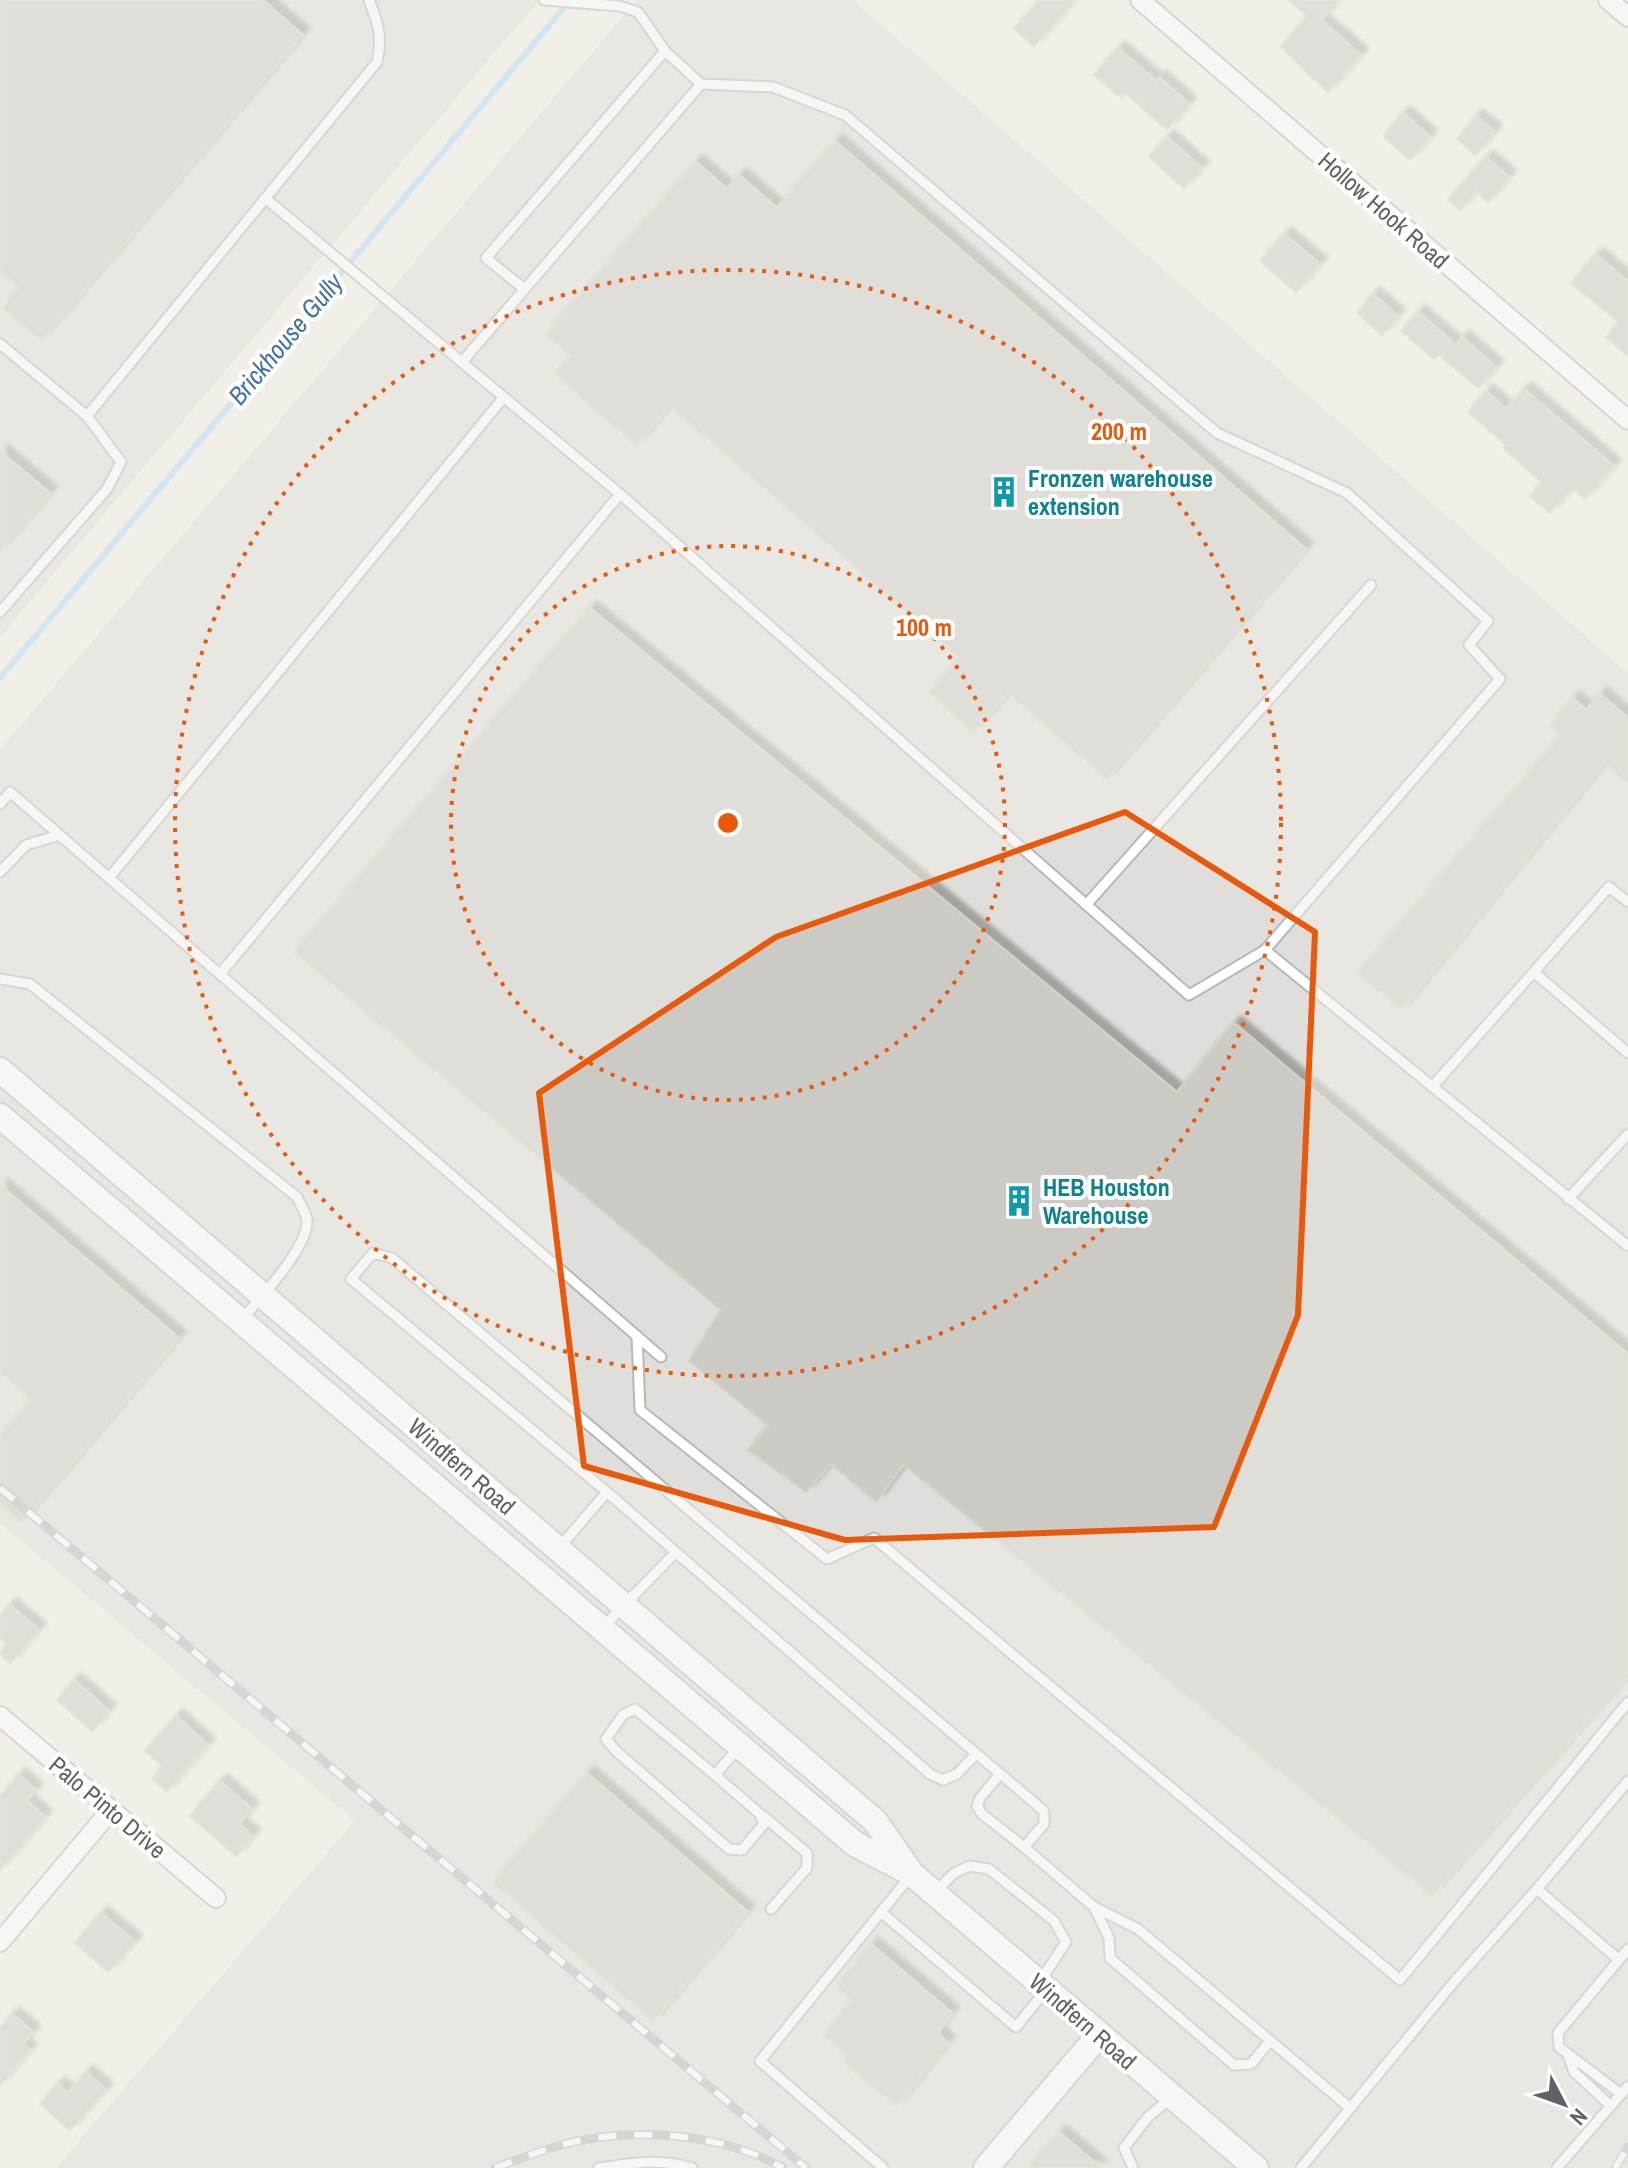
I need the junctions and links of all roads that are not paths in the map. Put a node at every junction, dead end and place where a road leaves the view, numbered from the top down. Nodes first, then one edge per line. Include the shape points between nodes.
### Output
1 (369, 0) edge
2 (1140, 0) edge
3 (1608, 0) edge
4 (546, 1) edge
5 (1628, 17) edge
6 (665, 51) junction
7 (701, 84) junction
8 (265, 198) junction
9 (523, 288) junction
10 (0, 344) edge
11 (462, 362) junction
12 (504, 397) junction
13 (87, 416) junction
14 (1628, 420) edge
15 (620, 494) junction
16 (1371, 585) dead end
17 (0, 612) edge
18 (0, 804) edge
19 (60, 835) junction
20 (0, 872) edge
21 (109, 878) junction
22 (1628, 902) edge
23 (1086, 905) junction
24 (1265, 950) junction
25 (1535, 973) junction
26 (220, 974) junction
27 (0, 979) edge
28 (1628, 1053) edge
29 (0, 1070) edge
30 (1432, 1087) junction
31 (0, 1116) edge
32 (1628, 1134) edge
33 (1568, 1199) junction
34 (1628, 1246) edge
35 (264, 1296) junction
36 (240, 1321) junction
37 (637, 1336) junction
38 (661, 1357) dead end
39 (607, 1492) junction
40 (558, 1549) junction
41 (675, 1553) junction
42 (624, 1605) junction
43 (602, 1629) junction
44 (1628, 1702) edge
45 (0, 1716) edge
46 (740, 1746) junction
47 (975, 1755) junction
48 (715, 1775) junction
49 (999, 1775) junction
50 (1628, 1781) edge
51 (111, 1810) junction
52 (760, 1814) junction
53 (1024, 1847) junction
54 (912, 1874) junction
55 (1537, 1889) junction
56 (935, 1893) junction
57 (216, 1898) dead end
58 (1094, 1907) junction
59 (771, 1909) dead end
60 (881, 1912) junction
61 (0, 1942) edge
62 (1628, 1949) edge
63 (1619, 1960) junction
64 (1043, 1986) junction
65 (1099, 2035) junction
66 (1270, 2041) junction
67 (1568, 2055) junction
68 (1625, 2090) edge
69 (1172, 2097) junction
70 (1611, 2106) junction
71 (1350, 2108) junction
72 (1253, 2167) edge
73 (599, 2168) edge
74 (692, 2168) edge
75 (883, 2168) edge
76 (986, 2168) edge
77 (1133, 2168) edge
78 (1301, 2168) edge
79 (1557, 2168) edge

1 - 8 lane via 380,27 377,62
2 - 14 street, Hollow Hook Road
3 - 5 street
4 - 6 lane via 638,12
6 - 7 lane
6 - 9 lane via 486,258
7 - 9 lane
7 - 24 lane via 773,87 845,115 1217,433 1347,493 1488,621 1469,645 1500,679
8 - 11 lane
8 - 13 lane
9 - 11 lane
10 - 13 lane
11 - 12 lane
12 - 15 lane
12 - 21 lane
13 - 17 lane via 121,462 107,489
15 - 23 lane
15 - 26 lane
16 - 23 lane
18 - 19 lane via 10,792
19 - 20 lane via 26,845
19 - 21 lane
21 - 26 lane
22 - 25 lane via 1609,887
23 - 24 lane via 1189,995
24 - 30 lane
25 - 28 lane
25 - 30 lane
26 - 37 lane
27 - 35 lane via 30,984 297,1197 307,1221 298,1249
29 - 35 street, Windfern Road
30 - 33 lane
31 - 36 street, Windfern Road
32 - 33 lane
33 - 34 lane
35 - 36 lane
35 - 40 street, Windfern Road
36 - 43 street, Windfern Road
37 - 38 lane
37 - 44 lane via 640,1410 827,1559 874,1538 1400,1980
39 - 40 lane
39 - 41 lane
39 - 47 lane via 351,1279 373,1253 392,1258
40 - 42 street, Windfern Road
41 - 42 lane
41 - 47 lane via 930,1774 943,1780
42 - 43 lane
42 - 54 street, Windfern Road via 875,1821
43 - 46 street, Windfern Road
45 - 51 street, Palo Pinto Drive
46 - 48 lane
46 - 54 street, Windfern Road via 855,1844
47 - 49 lane
48 - 52 lane
48 - 52 lane via 635,1709 623,1715 606,1739 729,1849 742,1850 764,1824
49 - 53 lane via 1044,1811 1044,1824
49 - 53 lane via 977,1806
50 - 55 lane
51 - 57 street, Palo Pinto Drive
51 - 61 street
52 - 59 lane via 807,1853 807,1868
53 - 58 lane
54 - 56 street, Windfern Road
54 - 60 lane
55 - 63 lane
55 - 71 lane
56 - 64 street, Windfern Road
56 - 64 lane via 969,1866 989,1869 1054,1921 1066,1942
58 - 66 lane via 1138,1929
58 - 66 lane via 1109,1938 1110,1958 1234,2065 1251,2064
60 - 64 lane via 1016,2027
60 - 75 lane via 760,2061
62 - 63 lane
63 - 67 lane via 1558,2033 1559,2047
64 - 65 street, Windfern Road
65 - 69 street, Windfern Road
65 - 76 street
66 - 71 lane
67 - 68 lane
67 - 70 lane via 1574,2072
68 - 70 lane
69 - 72 street, Windfern Road
69 - 77 lane via 1124,2148
70 - 79 lane
71 - 78 lane
73 - 74 lane via 641,2161

